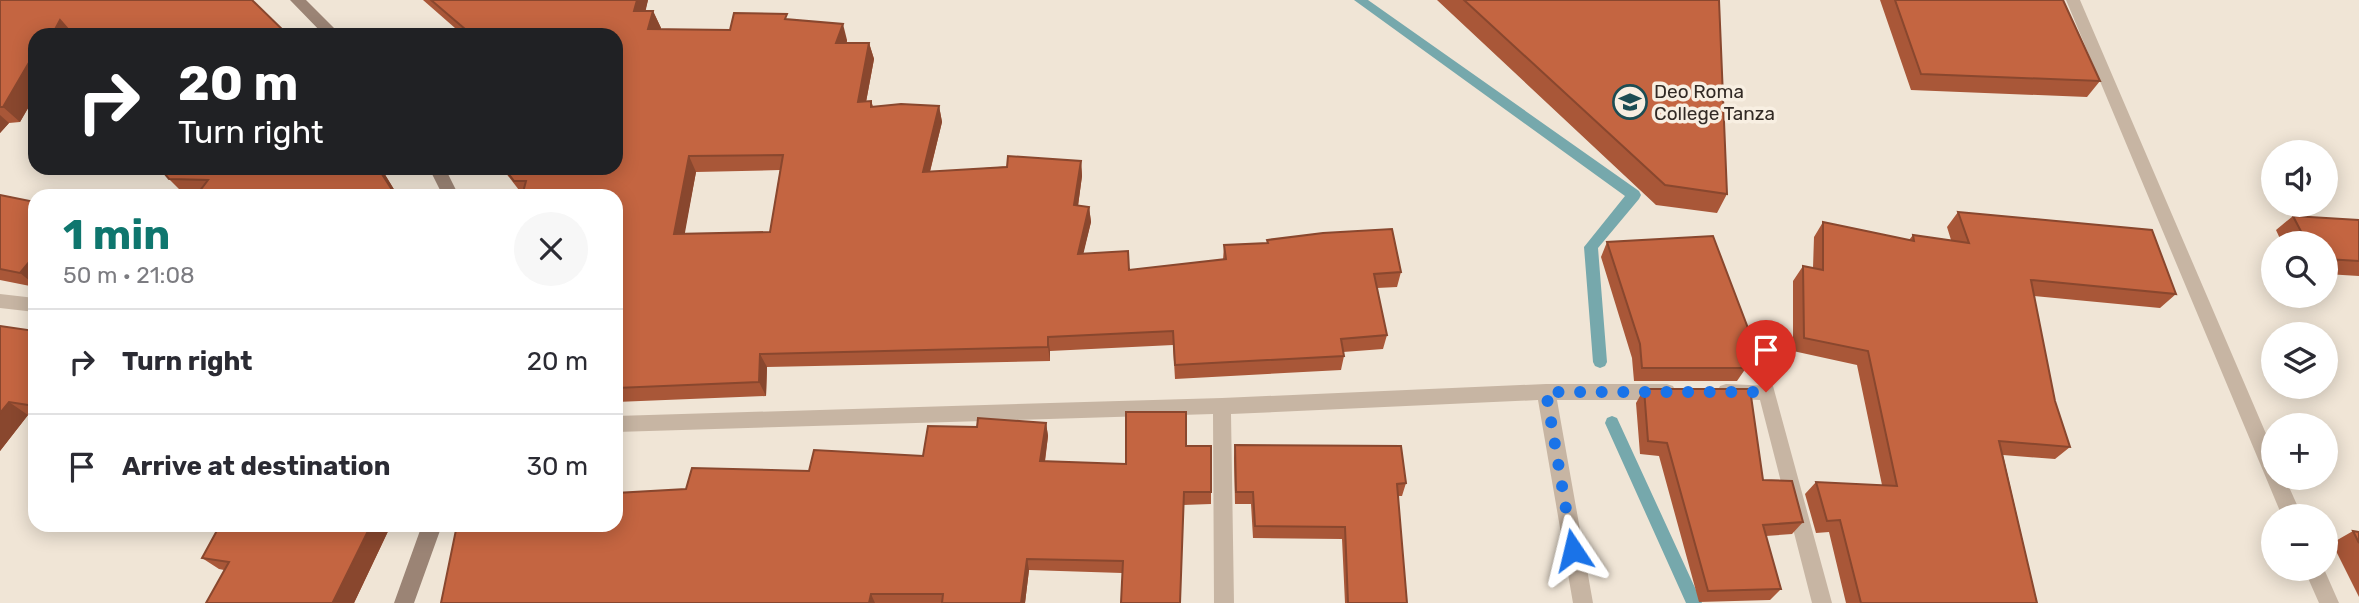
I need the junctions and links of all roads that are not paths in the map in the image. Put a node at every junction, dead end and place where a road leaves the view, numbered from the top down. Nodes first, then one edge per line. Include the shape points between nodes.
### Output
1 (297, 0) edge
2 (2073, 0) edge
3 (326, 28) edge
4 (0, 301) edge
5 (28, 304) edge
6 (1546, 392) junction
7 (1684, 392) edge
8 (1711, 392) edge
9 (1222, 406) junction
10 (623, 424) edge
11 (2261, 444) edge
12 (429, 532) edge
13 (2319, 581) edge
14 (404, 603) edge
15 (1224, 603) edge
16 (1583, 603) edge
17 (1822, 603) edge
18 (2329, 603) edge

1 - 3 street
2 - 11 street
4 - 5 street
6 - 7 street
6 - 9 street
6 - 16 street
8 - 17 street via 1766,392
9 - 10 street
9 - 15 street
12 - 14 street
13 - 18 street

